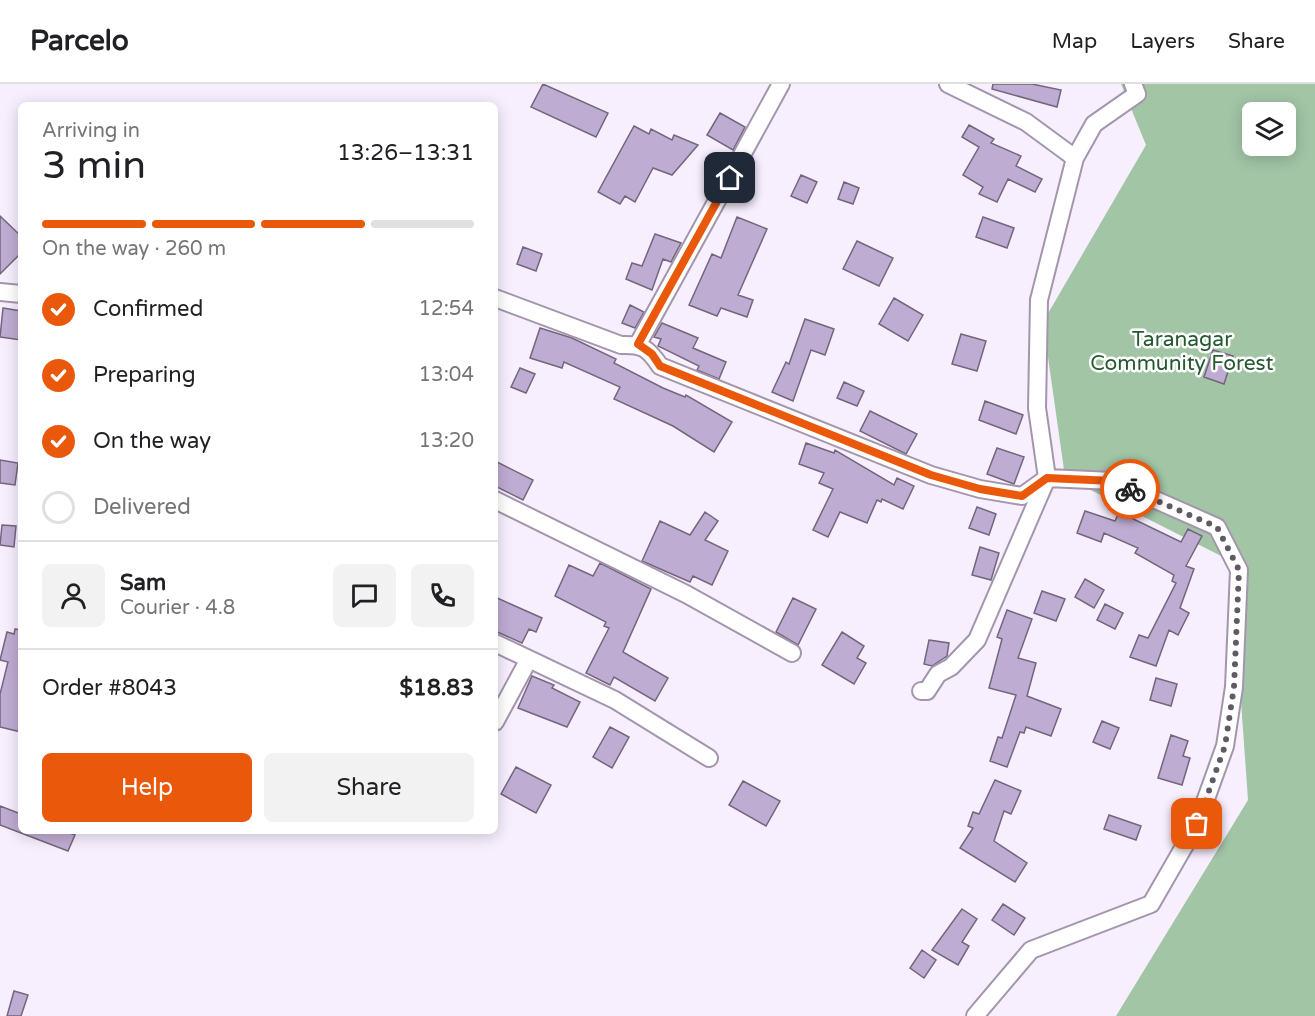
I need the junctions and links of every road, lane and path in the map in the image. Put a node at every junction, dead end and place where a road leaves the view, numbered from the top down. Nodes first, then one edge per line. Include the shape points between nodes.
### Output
1 (781, 84) edge
2 (948, 84) edge
3 (1133, 84) edge
4 (1075, 158) junction
5 (0, 292) edge
6 (18, 294) edge
7 (498, 299) edge
8 (638, 344) junction
9 (1047, 478) junction
10 (498, 501) edge
11 (498, 644) edge
12 (792, 653) dead end
13 (529, 659) junction
14 (921, 692) dead end
15 (498, 716) edge
16 (709, 758) dead end
17 (975, 1016) edge

1 - 8 street
2 - 4 street via 1026,122
3 - 4 street via 1137,94 1094,124
4 - 9 street via 1039,300 1037,408
5 - 6 street
7 - 8 street via 621,345
8 - 9 street via 660,366 931,475 1022,496
9 - 14 street via 977,640 951,667 938,674 927,691
9 - 17 street via 1113,481 1217,527 1239,570 1234,687 1225,746 1197,824 1151,904 1031,950
10 - 12 street via 686,594
11 - 13 street
13 - 15 street
13 - 16 street via 615,700

